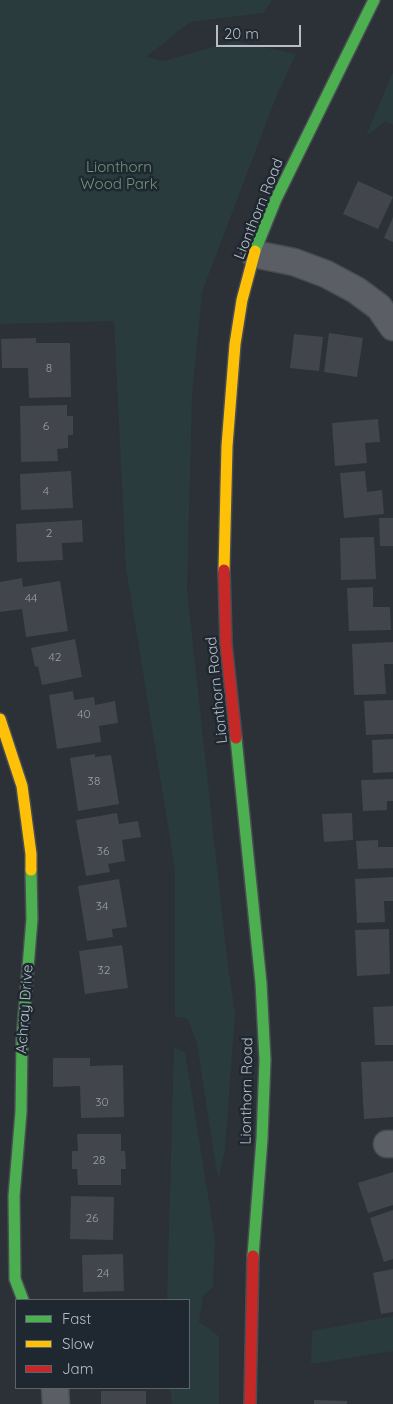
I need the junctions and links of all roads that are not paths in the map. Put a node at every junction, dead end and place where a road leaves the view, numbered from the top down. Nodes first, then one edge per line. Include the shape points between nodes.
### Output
1 (374, 0) edge
2 (254, 254) junction
3 (393, 327) edge
4 (0, 719) edge
5 (23, 1299) edge
6 (56, 1389) edge
7 (56, 1404) edge
8 (250, 1404) edge

1 - 2 street, Lionthorn Road via 276,199
2 - 3 street via 294,262 334,278 379,307
2 - 8 street, Lionthorn Road via 234,344 224,561 226,644 261,983 265,1060 253,1257
4 - 5 street, Achray Drive via 22,786 31,854 32,919 14,1196 15,1279
6 - 7 street

